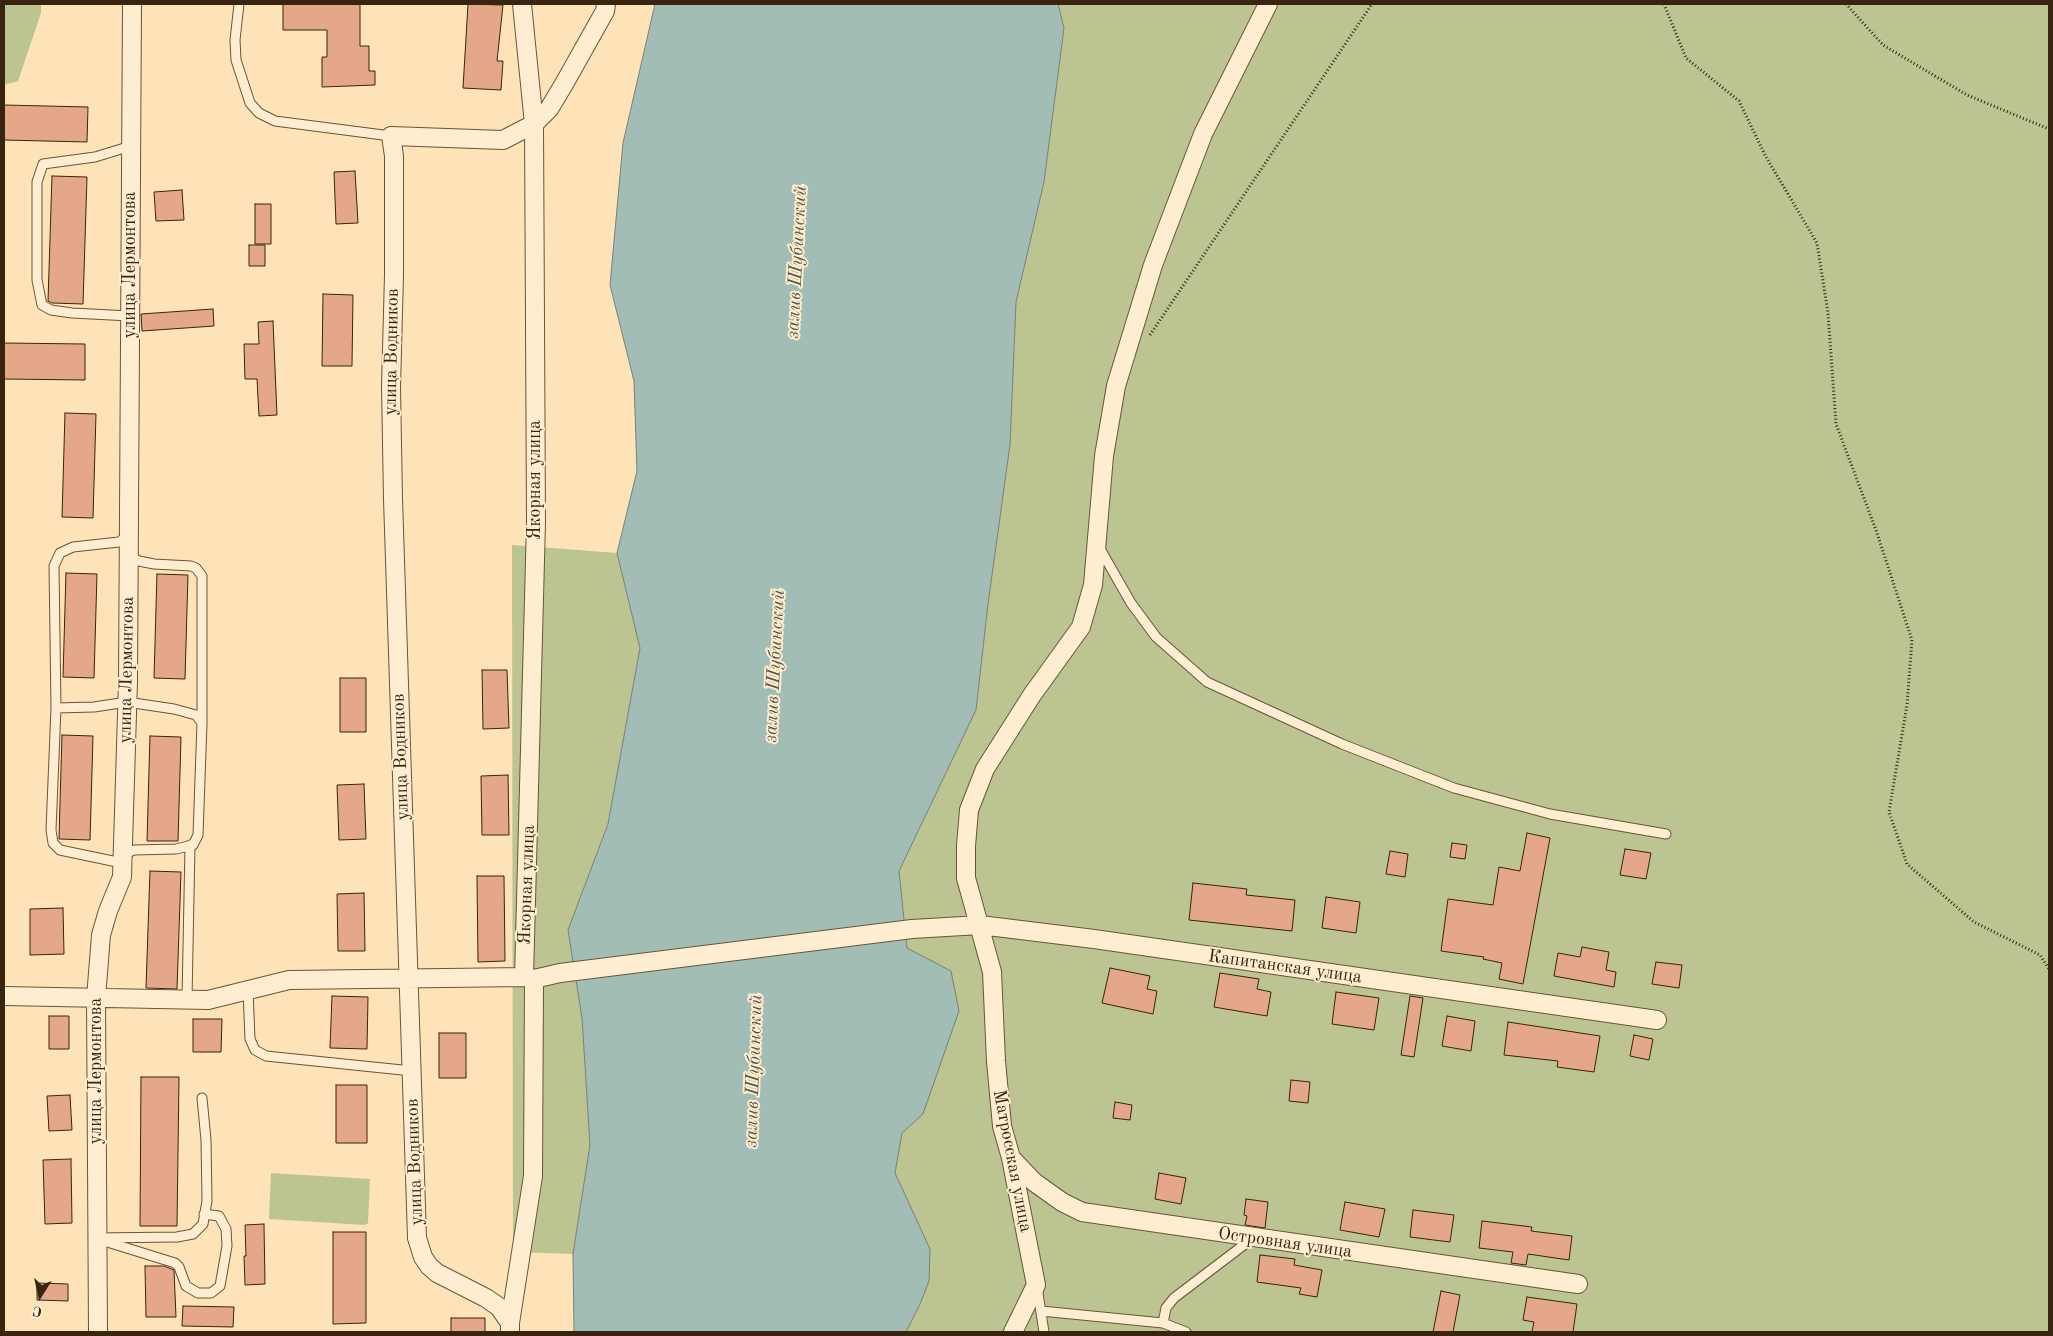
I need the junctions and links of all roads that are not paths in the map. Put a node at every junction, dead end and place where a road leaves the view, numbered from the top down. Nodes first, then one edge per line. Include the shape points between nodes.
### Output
1 (132, 4) edge
2 (239, 4) edge
3 (522, 4) edge
4 (606, 4) edge
5 (1268, 4) edge
6 (534, 124) junction
7 (391, 136) junction
8 (131, 146) junction
9 (130, 316) junction
10 (129, 535) junction
11 (1097, 544) junction
12 (129, 556) junction
13 (127, 702) junction
14 (56, 708) junction
15 (202, 723) junction
16 (1666, 834) dead end
17 (190, 845) junction
18 (122, 859) junction
19 (980, 925) junction
20 (529, 978) junction
21 (408, 980) junction
22 (248, 990) junction
23 (4, 996) edge
24 (96, 998) junction
25 (187, 1000) junction
26 (1657, 1020) dead end
27 (412, 1071) junction
28 (202, 1098) dead end
29 (1011, 1158) junction
30 (204, 1214) junction
31 (96, 1238) junction
32 (1253, 1238) junction
33 (1578, 1284) dead end
34 (1036, 1285) junction
35 (1041, 1311) junction
36 (1163, 1323) junction
37 (510, 1327) edge
38 (98, 1332) edge
39 (1012, 1332) edge
40 (1044, 1332) edge
41 (1186, 1332) edge

1 - 8 street, улица Лермонтова
2 - 7 lane via 236,60 250,103 259,112 276,121
3 - 6 street, Якорная улица
4 - 6 street via 549,109
5 - 11 street, Матросская улица via 1203,134 1153,265 1116,386 1104,456
6 - 7 street via 503,140
6 - 20 street, Якорная улица via 536,522
7 - 21 street, улица Водников via 394,156 394,275 390,387
8 - 9 street, улица Лермонтова
8 - 9 lane via 94,157 43,164 37,182 37,280 42,305 72,314
9 - 10 street, улица Лермонтова
10 - 12 street, улица Лермонтова
10 - 14 lane via 119,542 67,550 60,553 54,566
11 - 16 lane via 1131,603 1156,637 1207,682 1342,744 1454,788 1550,814
11 - 19 street, Матросская улица via 1093,585 1081,627 1032,695 985,769 969,810 966,878
12 - 13 street, улица Лермонтова
12 - 15 lane via 154,564 191,566 202,576
13 - 14 lane
13 - 15 lane via 196,715
13 - 18 street, улица Лермонтова
14 - 18 lane via 53,843 60,850
15 - 17 lane via 198,835
17 - 18 lane via 176,849 134,850
17 - 25 lane
18 - 24 street, улица Лермонтова via 122,877 101,935
19 - 20 street, Капитанская улица via 912,929
19 - 26 street, Капитанская улица
19 - 29 street, Матросская улица via 992,972 1002,1126
20 - 21 street, Капитанская улица
20 - 37 street, Якорная улица via 533,1176
21 - 22 street, Капитанская улица via 289,980
21 - 27 street, улица Водников
22 - 25 street, Капитанская улица via 208,1000
22 - 27 lane via 250,1039 255,1050 266,1056
23 - 24 street, Капитанская улица
24 - 25 street, Капитанская улица
24 - 31 street, улица Лермонтова
27 - 37 street, улица Водников via 417,1238 424,1257 437,1274 499,1307
28 - 30 lane via 206,1140 207,1201
29 - 32 street, Островная улица via 1034,1182 1082,1212
29 - 34 street, Матросская улица
30 - 31 lane via 203,1224 193,1234
30 - 31 lane via 219,1216 226,1230 227,1246 220,1286 211,1293 198,1293 186,1286 175,1263
31 - 38 street, улица Лермонтова
32 - 33 street, Островная улица
32 - 36 lane via 1174,1298 1166,1308
34 - 35 lane
34 - 39 street
35 - 36 lane
35 - 40 lane
36 - 41 lane

